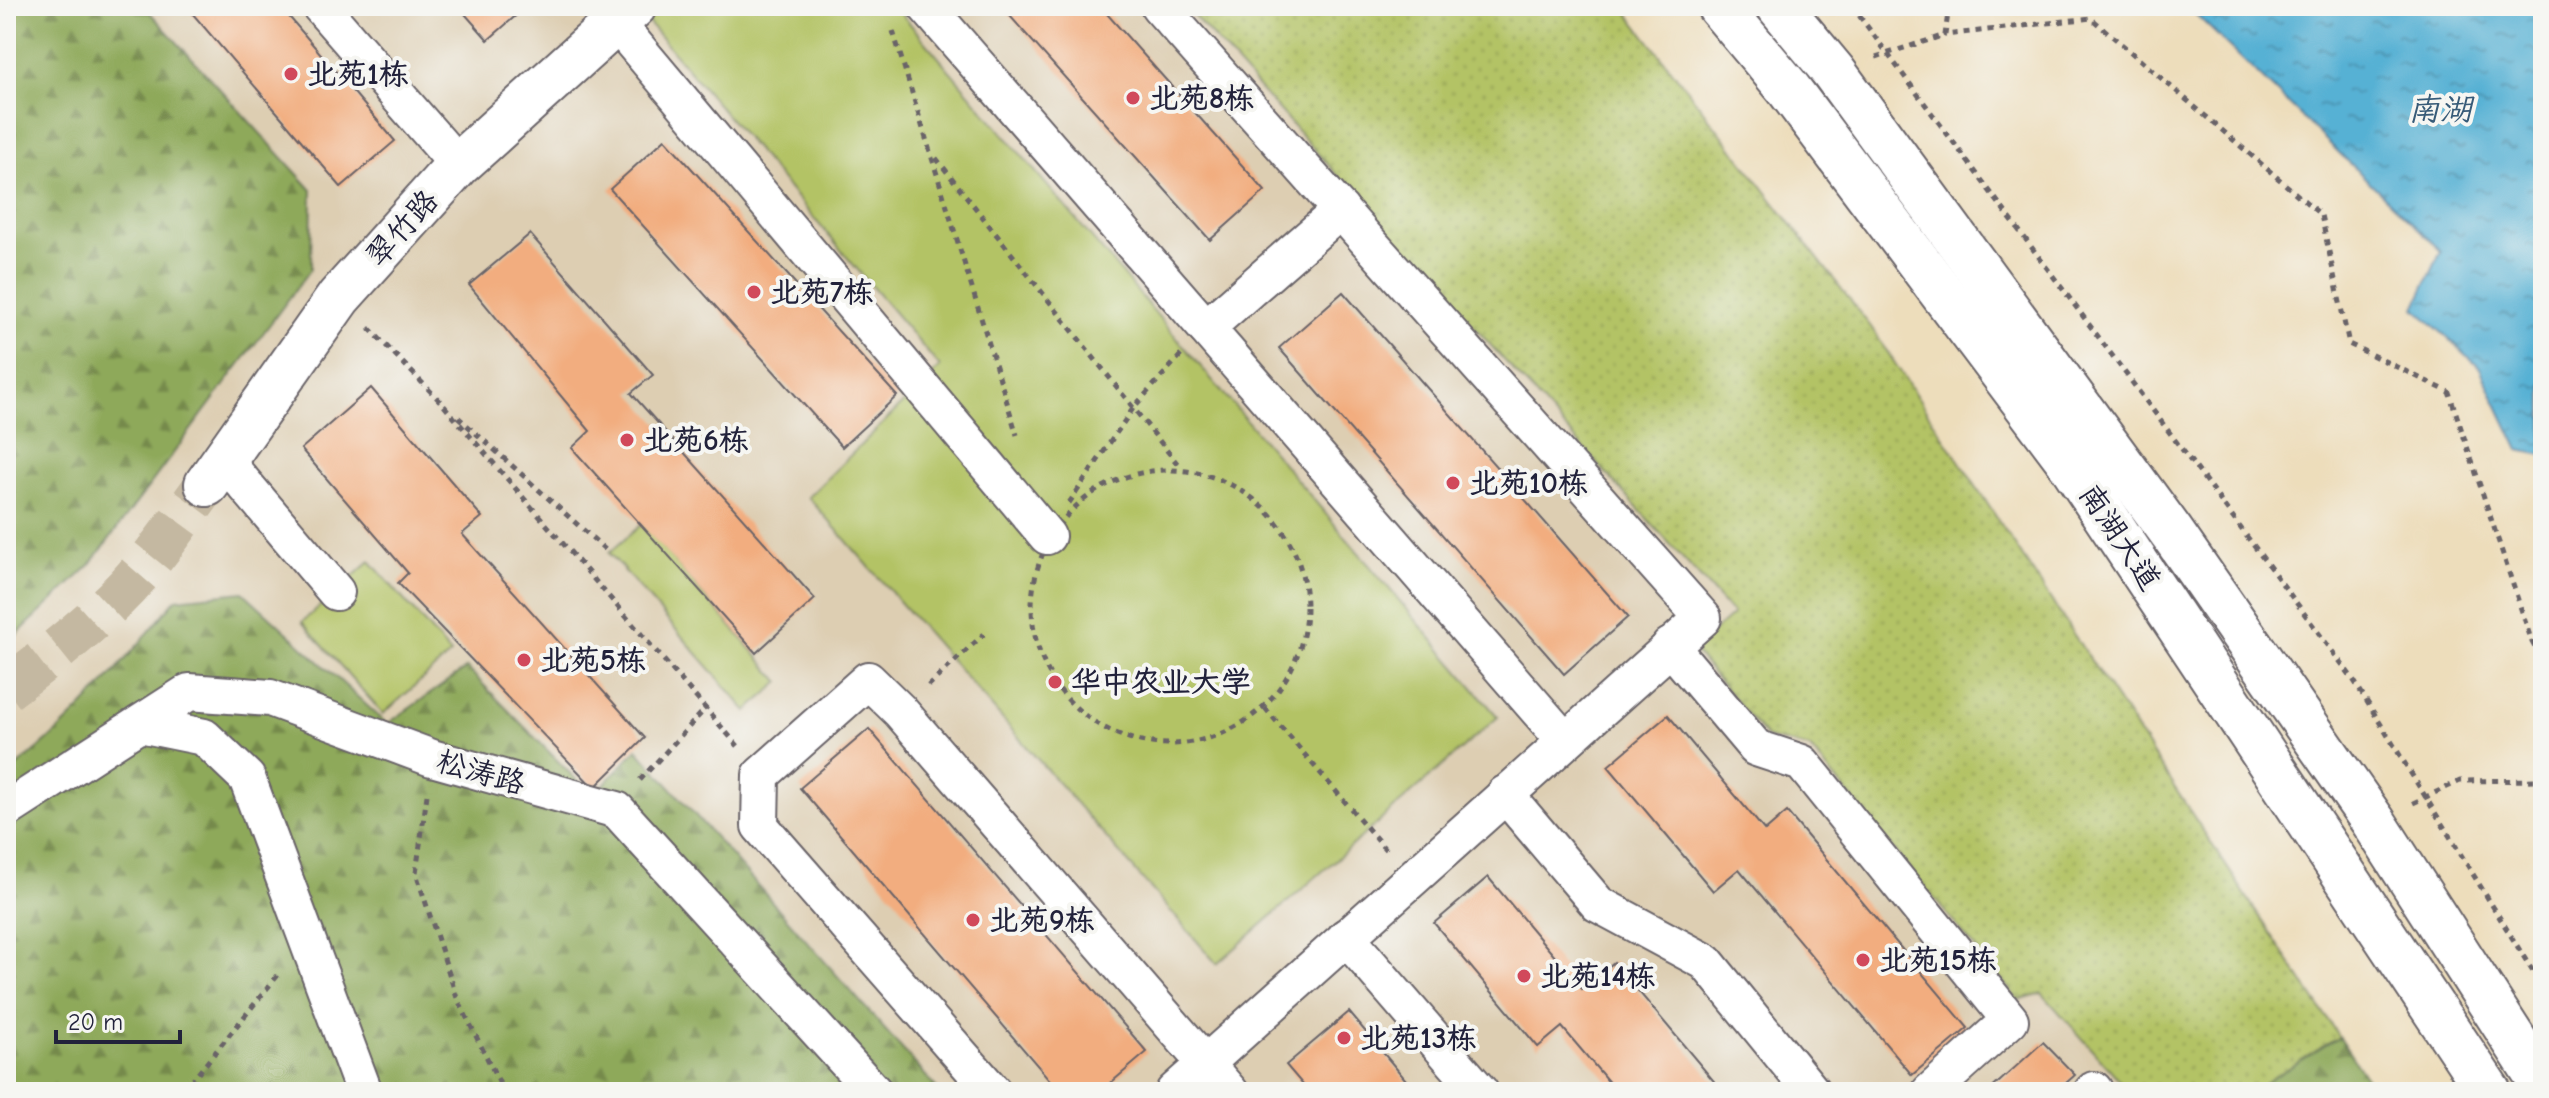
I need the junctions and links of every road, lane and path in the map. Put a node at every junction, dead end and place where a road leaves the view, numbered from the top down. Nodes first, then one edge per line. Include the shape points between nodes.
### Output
1 (320, 6) edge
2 (926, 6) edge
3 (1159, 6) edge
4 (1719, 6) edge
5 (1779, 6) edge
6 (1852, 6) edge
7 (1949, 6) edge
8 (617, 11) edge
9 (890, 21) dead end
10 (1945, 35) junction
11 (1887, 54) junction
12 (1833, 71) junction
13 (932, 153) junction
14 (458, 165) junction
15 (1341, 210) junction
16 (339, 297) junction
17 (1206, 328) junction
18 (439, 400) junction
19 (1134, 407) junction
20 (1019, 444) dead end
21 (1181, 468) junction
22 (216, 472) joint
23 (1047, 536) junction
24 (609, 553) dead end
25 (1043, 580) dead end
26 (336, 592) dead end
27 (1040, 610) dead end
28 (984, 634) dead end
29 (1670, 646) junction
30 (2543, 662) edge
31 (707, 707) junction
32 (1265, 708) junction
33 (900, 711) junction
34 (140, 724) junction
35 (1565, 741) junction
36 (432, 758) junction
37 (650, 766) dead end
38 (761, 775) junction
39 (2543, 780) edge
40 (1505, 794) junction
41 (2426, 797) junction
42 (6, 810) edge
43 (2373, 821) junction
44 (1410, 879) junction
45 (1346, 937) junction
46 (308, 940) junction
47 (2543, 988) edge
48 (1205, 1064) junction
49 (2543, 1085) edge
50 (183, 1092) edge
51 (364, 1092) edge
52 (504, 1092) edge
53 (874, 1092) edge
54 (993, 1092) edge
55 (1174, 1092) edge
56 (1230, 1092) edge
57 (1480, 1092) edge
58 (1812, 1092) edge
59 (1930, 1092) edge
60 (2489, 1092) edge

1 - 14 street
2 - 17 street
3 - 15 street
4 - 60 main road, 南湖大道 via 1787,87 2070,463
5 - 12 main road, 南湖大道
6 - 11 path
7 - 10 path
8 - 14 main road, 翠竹路
8 - 23 street
9 - 13 path
10 - 11 path
10 - 30 path via 2091,18 2321,215 2349,344 2449,392
11 - 12 path
11 - 41 path via 2353,679
12 - 43 main road, 南湖大道 via 2172,533
13 - 19 path
13 - 20 path
14 - 16 main road, 翠竹路
15 - 17 street
15 - 29 street via 1703,618
16 - 18 path
16 - 22 main road, 翠竹路
17 - 19 path
17 - 35 street
18 - 24 path
18 - 31 path
19 - 21 path
19 - 23 path
21 - 23 path via 1132,471 1102,483 1064,513
21 - 32 path via 1213,475 1256,499 1287,536 1307,604 1300,652
22 - 26 street
23 - 25 path
27 - 32 path via 1036,654 1060,697 1097,728 1128,741 1176,747 1201,743 1246,723
28 - 33 path
29 - 35 street
29 - 59 street via 1756,748 1802,763 2010,1020
31 - 37 path
31 - 38 path
32 - 44 path
33 - 38 street via 868,680
33 - 48 street
34 - 36 street, 松涛路 via 189,692 270,698
34 - 42 street, 松涛路
34 - 46 street via 204,737 247,778
35 - 40 street
36 - 52 path via 416,873 457,998
36 - 53 street, 松涛路 via 617,810
38 - 54 street via 760,826
39 - 41 path via 2460,781
40 - 44 street
40 - 58 street via 1598,904 1706,962
41 - 43 path
41 - 47 path
43 - 49 main road, 南湖大道
44 - 45 street
45 - 48 street
45 - 57 street
46 - 50 path
46 - 51 street
48 - 55 street
48 - 56 street

